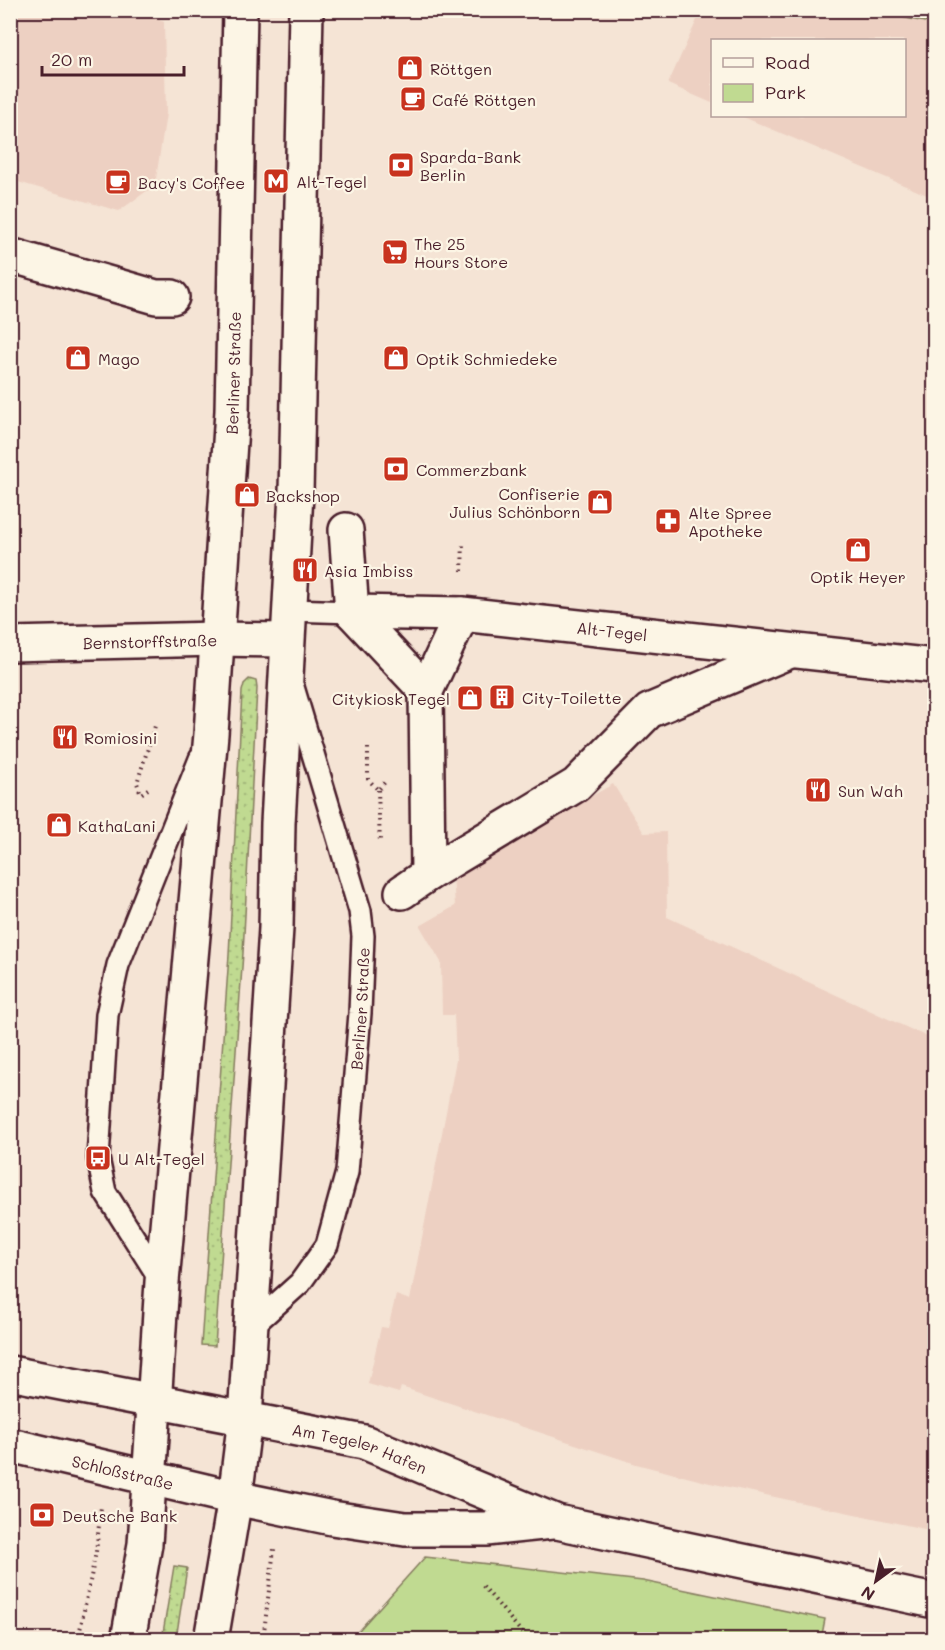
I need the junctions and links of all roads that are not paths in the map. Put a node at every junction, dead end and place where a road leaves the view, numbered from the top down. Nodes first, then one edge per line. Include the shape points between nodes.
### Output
1 (240, 10) edge
2 (306, 10) edge
3 (10, 255) edge
4 (172, 297) dead end
5 (346, 530) dead end
6 (352, 612) junction
7 (462, 614) junction
8 (217, 639) junction
9 (288, 639) junction
10 (10, 644) edge
11 (791, 650) junction
12 (934, 666) edge
13 (426, 691) junction
14 (211, 734) junction
15 (162, 1282) junction
16 (251, 1327) junction
17 (10, 1373) edge
18 (156, 1401) junction
19 (245, 1418) junction
20 (10, 1445) edge
21 (151, 1478) junction
22 (235, 1498) junction
23 (557, 1522) junction
24 (934, 1601) edge
25 (128, 1640) edge
26 (211, 1640) edge

1 - 8 main road, Berliner Straße via 234,366
2 - 9 main road, Berliner Straße via 299,385
3 - 4 main road via 156,297
5 - 6 main road
6 - 7 main road, Alt-Tegel
6 - 9 lane, Alt-Tegel
6 - 13 main road
7 - 11 main road, Alt-Tegel
7 - 13 main road
8 - 9 main road, Bernstorffstraße
8 - 10 main road, Bernstorffstraße
8 - 14 main road, Berliner Straße
9 - 16 main road, Berliner Straße via 276,928
9 - 16 lane, Berliner Straße via 360,911 360,1013 347,1172 327,1245 300,1283
11 - 12 main road, Alt-Tegel
11 - 13 main road via 649,711 576,785 415,883
14 - 15 main road, Berliner Straße
14 - 15 lane, Berliner Straße via 118,965 107,1015 98,1158 105,1192
15 - 18 main road, Berliner Straße
16 - 19 main road, Berliner Straße
17 - 18 main road
18 - 19 main road, Am Tegeler Hafen
18 - 21 main road, Berliner Straße
19 - 22 main road, Berliner Straße
19 - 23 main road, Am Tegeler Hafen via 364,1442
20 - 21 main road, Schloßstraße
21 - 22 main road, Schloßstraße
21 - 25 main road, Berliner Straße via 143,1563
22 - 23 main road, Am Tegeler Hafen via 405,1529 486,1529
22 - 26 main road, Berliner Straße
23 - 24 main road, Am Tegeler Hafen

